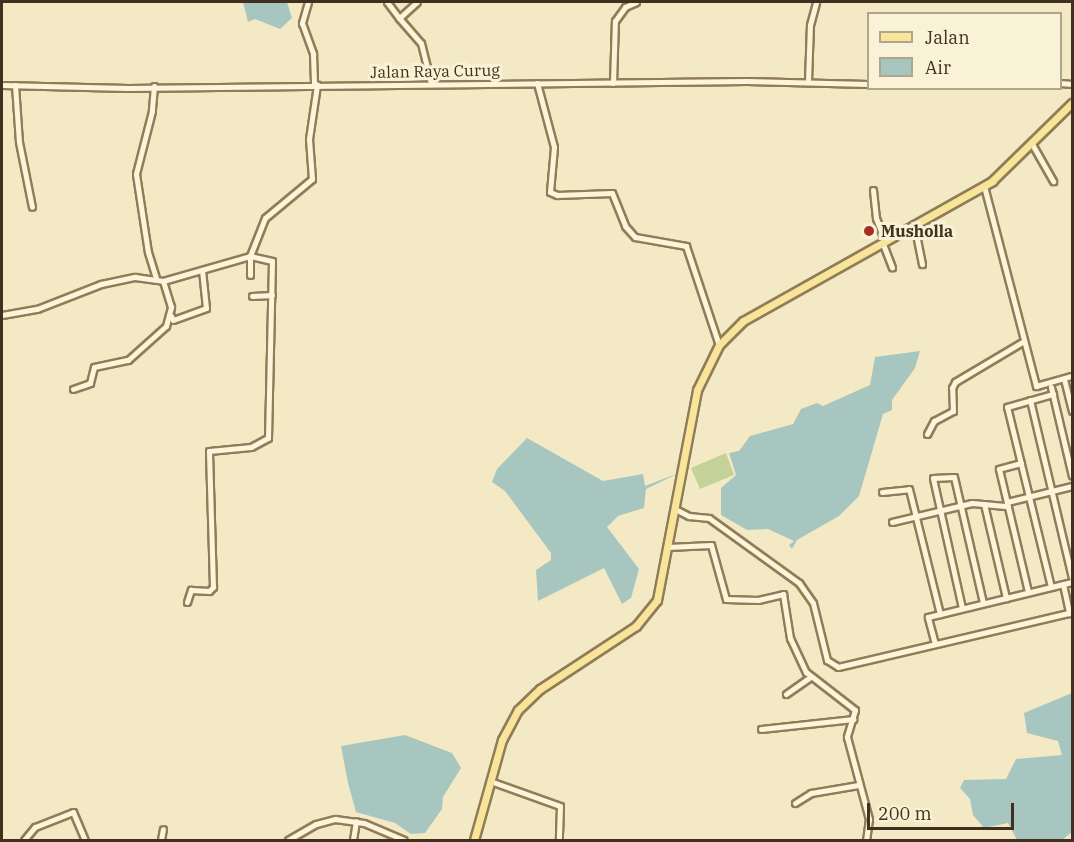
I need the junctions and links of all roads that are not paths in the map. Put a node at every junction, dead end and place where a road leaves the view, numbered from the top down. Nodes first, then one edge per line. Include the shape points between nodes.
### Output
1 (308, 2) edge
2 (387, 2) edge
3 (417, 2) edge
4 (636, 2) edge
5 (816, 2) edge
6 (399, 18) junction
7 (808, 81) junction
8 (431, 83) junction
9 (537, 83) junction
10 (613, 83) junction
11 (867, 84) edge
12 (2, 85) edge
13 (15, 85) junction
14 (315, 85) junction
15 (154, 86) junction
16 (1072, 103) edge
17 (1032, 144) junction
18 (1053, 181) dead end
19 (984, 186) junction
20 (873, 190) dead end
21 (32, 207) dead end
22 (914, 224) junction
23 (884, 243) junction
24 (250, 256) junction
25 (922, 264) dead end
26 (892, 267) dead end
27 (202, 270) junction
28 (250, 275) dead end
29 (160, 279) junction
30 (272, 295) junction
31 (252, 296) dead end
32 (2, 315) edge
33 (171, 316) junction
34 (1022, 342) junction
35 (719, 345) junction
36 (1072, 376) edge
37 (1064, 379) junction
38 (1051, 387) dead end
39 (73, 389) dead end
40 (1053, 394) junction
41 (1030, 400) junction
42 (1072, 411) edge
43 (927, 434) dead end
44 (1021, 463) junction
45 (1072, 476) edge
46 (1072, 486) edge
47 (1053, 491) junction
48 (882, 492) dead end
49 (1029, 497) junction
50 (984, 504) junction
51 (1008, 504) junction
52 (961, 506) junction
53 (675, 509) junction
54 (938, 511) junction
55 (915, 517) junction
56 (892, 522) dead end
57 (668, 547) junction
58 (1072, 577) edge
59 (1072, 582) edge
60 (1063, 584) junction
61 (1051, 587) junction
62 (1028, 592) junction
63 (1006, 598) junction
64 (187, 602) dead end
65 (984, 603) junction
66 (962, 608) junction
67 (1071, 612) edge
68 (940, 614) junction
69 (935, 644) junction
70 (810, 677) junction
71 (786, 694) dead end
72 (853, 719) junction
73 (761, 729) dead end
74 (490, 781) junction
75 (858, 785) junction
76 (795, 803) dead end
77 (356, 821) junction
78 (164, 829) dead end
79 (24, 840) edge
80 (85, 840) edge
81 (161, 840) edge
82 (288, 840) edge
83 (353, 840) edge
84 (404, 840) edge
85 (474, 840) edge
86 (559, 840) edge
87 (866, 840) edge

1 - 14 street via 302,23 313,54
2 - 6 street
3 - 6 street
4 - 10 street via 625,7 615,21
5 - 7 street via 810,26
6 - 8 street via 419,40
7 - 10 street, Jalan Raya Curug
7 - 11 street, Jalan Raya Curug
8 - 9 street, Jalan Raya Curug
8 - 14 street, Jalan Raya Curug
9 - 10 street, Jalan Raya Curug
9 - 35 street via 554,147 550,192 612,193 625,226 635,237 686,246
12 - 13 street, Jalan Raya Curug
13 - 15 street, Jalan Raya Curug
13 - 21 street via 19,142
14 - 15 street, Jalan Raya Curug
14 - 24 street via 309,139 312,179 265,218
15 - 29 street via 152,111 136,174 148,252
16 - 17 main road
17 - 18 street
17 - 19 main road
19 - 22 main road
19 - 34 street
20 - 23 street
22 - 23 main road
22 - 25 street
23 - 26 street
23 - 35 main road via 749,317
24 - 27 street
24 - 28 street
24 - 30 street via 272,261
27 - 29 street
27 - 33 street via 206,308 173,320
29 - 32 street via 135,277 101,284 37,309
29 - 33 street
30 - 31 street
30 - 64 street via 268,438 251,447 209,451 213,587 209,591 191,590
33 - 39 street via 128,360 94,367 90,383
34 - 37 street via 1036,386
34 - 43 street via 955,382 951,392 953,411 934,421
35 - 53 main road via 697,390
36 - 37 street
37 - 42 street
38 - 40 street
40 - 41 street
40 - 45 street
41 - 44 street via 1007,407
41 - 47 street
44 - 49 street
44 - 51 street via 999,469
46 - 47 street
47 - 49 street
47 - 58 street
48 - 55 street via 908,487
49 - 51 street
49 - 61 street
50 - 51 street
50 - 52 street
50 - 63 street
51 - 62 street
52 - 54 street
52 - 54 street via 953,476 933,478
52 - 65 street
53 - 57 main road
53 - 69 street via 709,518 799,583 813,603 831,665 838,667
54 - 55 street
54 - 66 street
55 - 56 street
55 - 68 street
57 - 70 street via 711,545 726,599 758,600 783,594 790,638
57 - 74 main road via 659,594 649,614 526,700 505,731
59 - 60 street
60 - 61 street
60 - 67 street
61 - 62 street
62 - 63 street
63 - 65 street
65 - 66 street
66 - 68 street
67 - 69 street
68 - 69 street via 928,617
70 - 71 street
70 - 72 street via 852,705
72 - 73 street
72 - 75 street via 847,737
74 - 85 main road
74 - 86 street via 560,806
75 - 76 street via 811,793
75 - 87 street via 869,819
77 - 82 street via 323,821
77 - 83 street
77 - 84 street
78 - 81 street
79 - 80 street via 35,827 72,812

